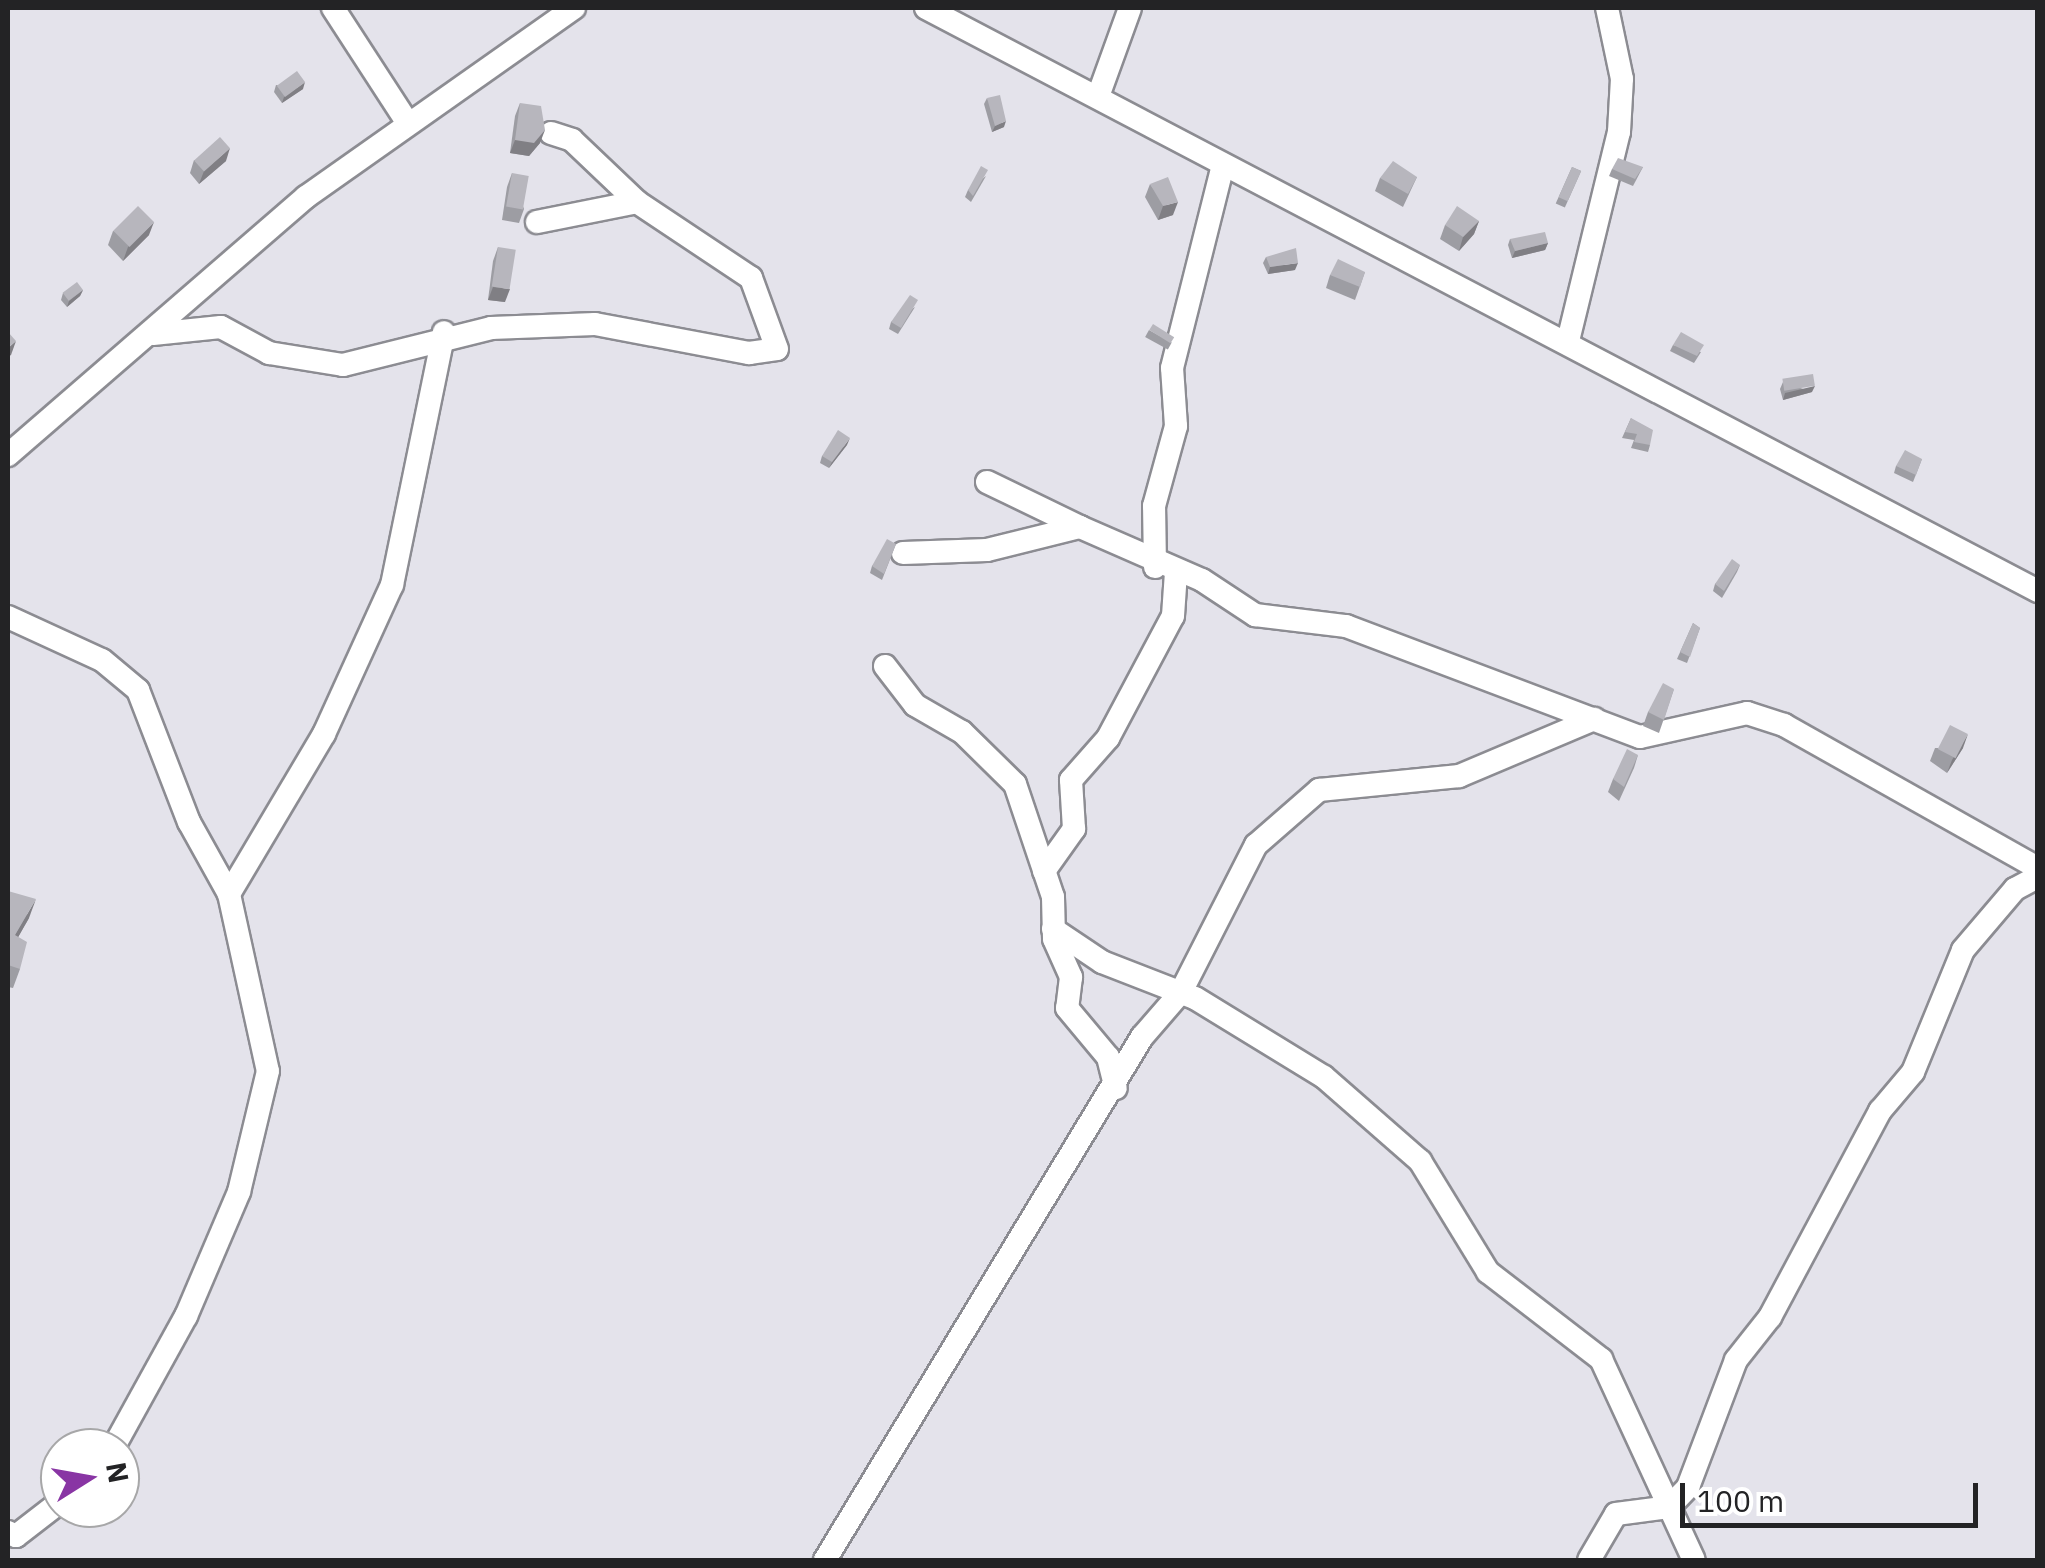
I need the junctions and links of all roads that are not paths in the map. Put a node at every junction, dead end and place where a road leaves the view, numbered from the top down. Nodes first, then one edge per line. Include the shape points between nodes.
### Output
1 (332, 8) edge
2 (574, 8) edge
3 (926, 8) edge
4 (1130, 8) edge
5 (1607, 8) edge
6 (1100, 92) junction
7 (407, 122) junction
8 (550, 134) dead end
9 (1222, 169) junction
10 (637, 202) junction
11 (537, 222) dead end
12 (444, 332) junction
13 (153, 334) junction
14 (1568, 342) junction
15 (8, 455) edge
16 (987, 482) dead end
17 (1080, 527) junction
18 (903, 552) dead end
19 (1165, 570) junction
20 (2038, 590) edge
21 (8, 617) edge
22 (885, 666) dead end
23 (1594, 718) junction
24 (2029, 863) edge
25 (1044, 871) junction
26 (2038, 878) edge
27 (2015, 890) junction
28 (228, 894) junction
29 (1053, 929) junction
30 (1180, 992) junction
31 (1116, 1088) junction
32 (123, 1428) edge
33 (1669, 1507) junction
34 (40, 1517) edge
35 (8, 1532) edge
36 (825, 1560) edge
37 (1589, 1560) edge
38 (1694, 1560) edge

1 - 7 street
2 - 7 street
3 - 6 street
4 - 6 street
5 - 14 street via 1622,79 1619,132
6 - 9 street
7 - 13 street
8 - 10 street via 572,140
9 - 14 street
9 - 19 street via 1172,368 1176,426 1154,506
10 - 11 street
10 - 12 street via 752,278 777,349 748,353 595,324
12 - 13 street via 343,366 268,353 220,328
12 - 28 street via 392,584 324,734
13 - 15 street
14 - 20 street
16 - 17 street
17 - 18 street via 987,550
17 - 19 street
19 - 23 street via 1255,615 1346,626
19 - 25 street via 1173,616 1108,738 1071,780 1074,830
21 - 28 street via 102,660 138,690
22 - 25 street via 916,706 1002,766
23 - 24 street via 1656,739 1748,713 1766,719
23 - 30 street via 1459,776 1320,790 1256,845
24 - 27 street
25 - 29 street
26 - 27 street
27 - 33 street via 1962,950 1913,1072 1880,1111 1770,1317 1736,1360 1688,1487
28 - 32 street via 261,1029 262,1106 210,1263
29 - 30 street via 1102,962
29 - 31 street via 1071,977 1067,1008 1108,1057
30 - 31 street
30 - 33 street via 1324,1077 1420,1161 1488,1272 1601,1358
31 - 36 street
33 - 37 street via 1616,1514
33 - 38 street
34 - 35 street via 16,1536

